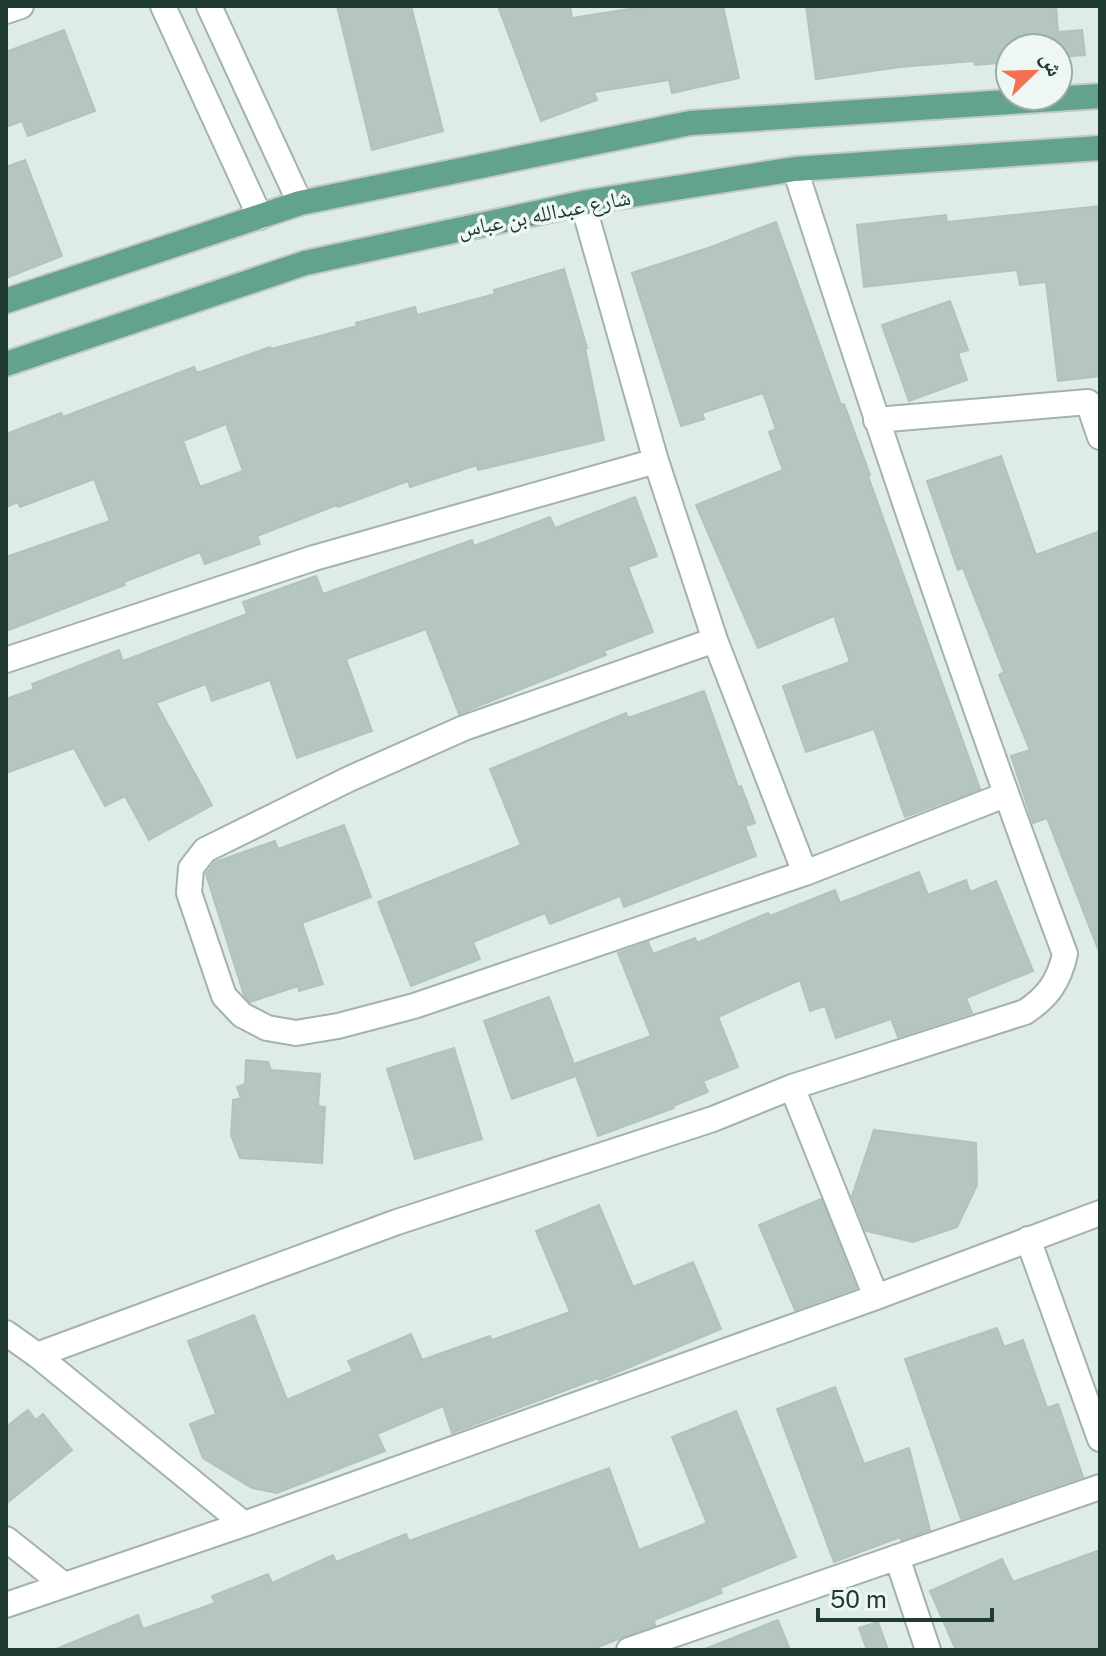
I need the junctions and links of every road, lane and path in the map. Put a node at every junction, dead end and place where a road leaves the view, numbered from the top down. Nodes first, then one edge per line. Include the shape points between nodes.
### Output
1 (21, 6) edge
2 (163, 6) edge
3 (209, 6) edge
4 (6, 11) edge
5 (1100, 96) edge
6 (1100, 148) edge
7 (795, 169) junction
8 (300, 203) junction
9 (583, 204) junction
10 (260, 217) junction
11 (6, 301) edge
12 (6, 364) edge
13 (876, 420) junction
14 (1100, 437) edge
15 (656, 461) junction
16 (715, 640) junction
17 (6, 660) edge
18 (1005, 795) junction
19 (805, 873) junction
20 (792, 1087) junction
21 (1100, 1213) edge
22 (1028, 1239) junction
23 (876, 1297) junction
24 (6, 1333) edge
25 (37, 1355) junction
26 (1100, 1439) edge
27 (1100, 1487) edge
28 (244, 1524) junction
29 (6, 1539) edge
30 (897, 1557) junction
31 (64, 1585) junction
32 (6, 1605) edge
33 (657, 1645) edge
34 (629, 1650) edge
35 (928, 1650) edge

1 - 4 street
2 - 10 street
3 - 8 street
5 - 8 main road via 690,123
6 - 7 main road, شارع عبدالله بن عباس
7 - 9 main road, شارع عبدالله بن عباس
7 - 13 street
8 - 10 main road
9 - 12 main road, شارع عبدالله بن عباس via 305,263
9 - 15 street
10 - 11 main road
13 - 14 street via 1088,402
13 - 18 street
15 - 16 street
15 - 17 street via 314,558
16 - 19 street
16 - 19 street via 464,728 205,850 191,868 189,893 224,996 242,1015 267,1028 296,1033 338,1026 414,1006
18 - 19 street
18 - 20 street via 1065,954 1060,977 1043,1000 1025,1012
20 - 23 street
20 - 25 street via 713,1119 397,1222
21 - 22 street
22 - 23 street
22 - 26 street
23 - 28 street
24 - 25 street
25 - 28 street
27 - 30 street
28 - 31 street
29 - 31 street
30 - 33 street
30 - 35 street
31 - 32 street
33 - 34 street

